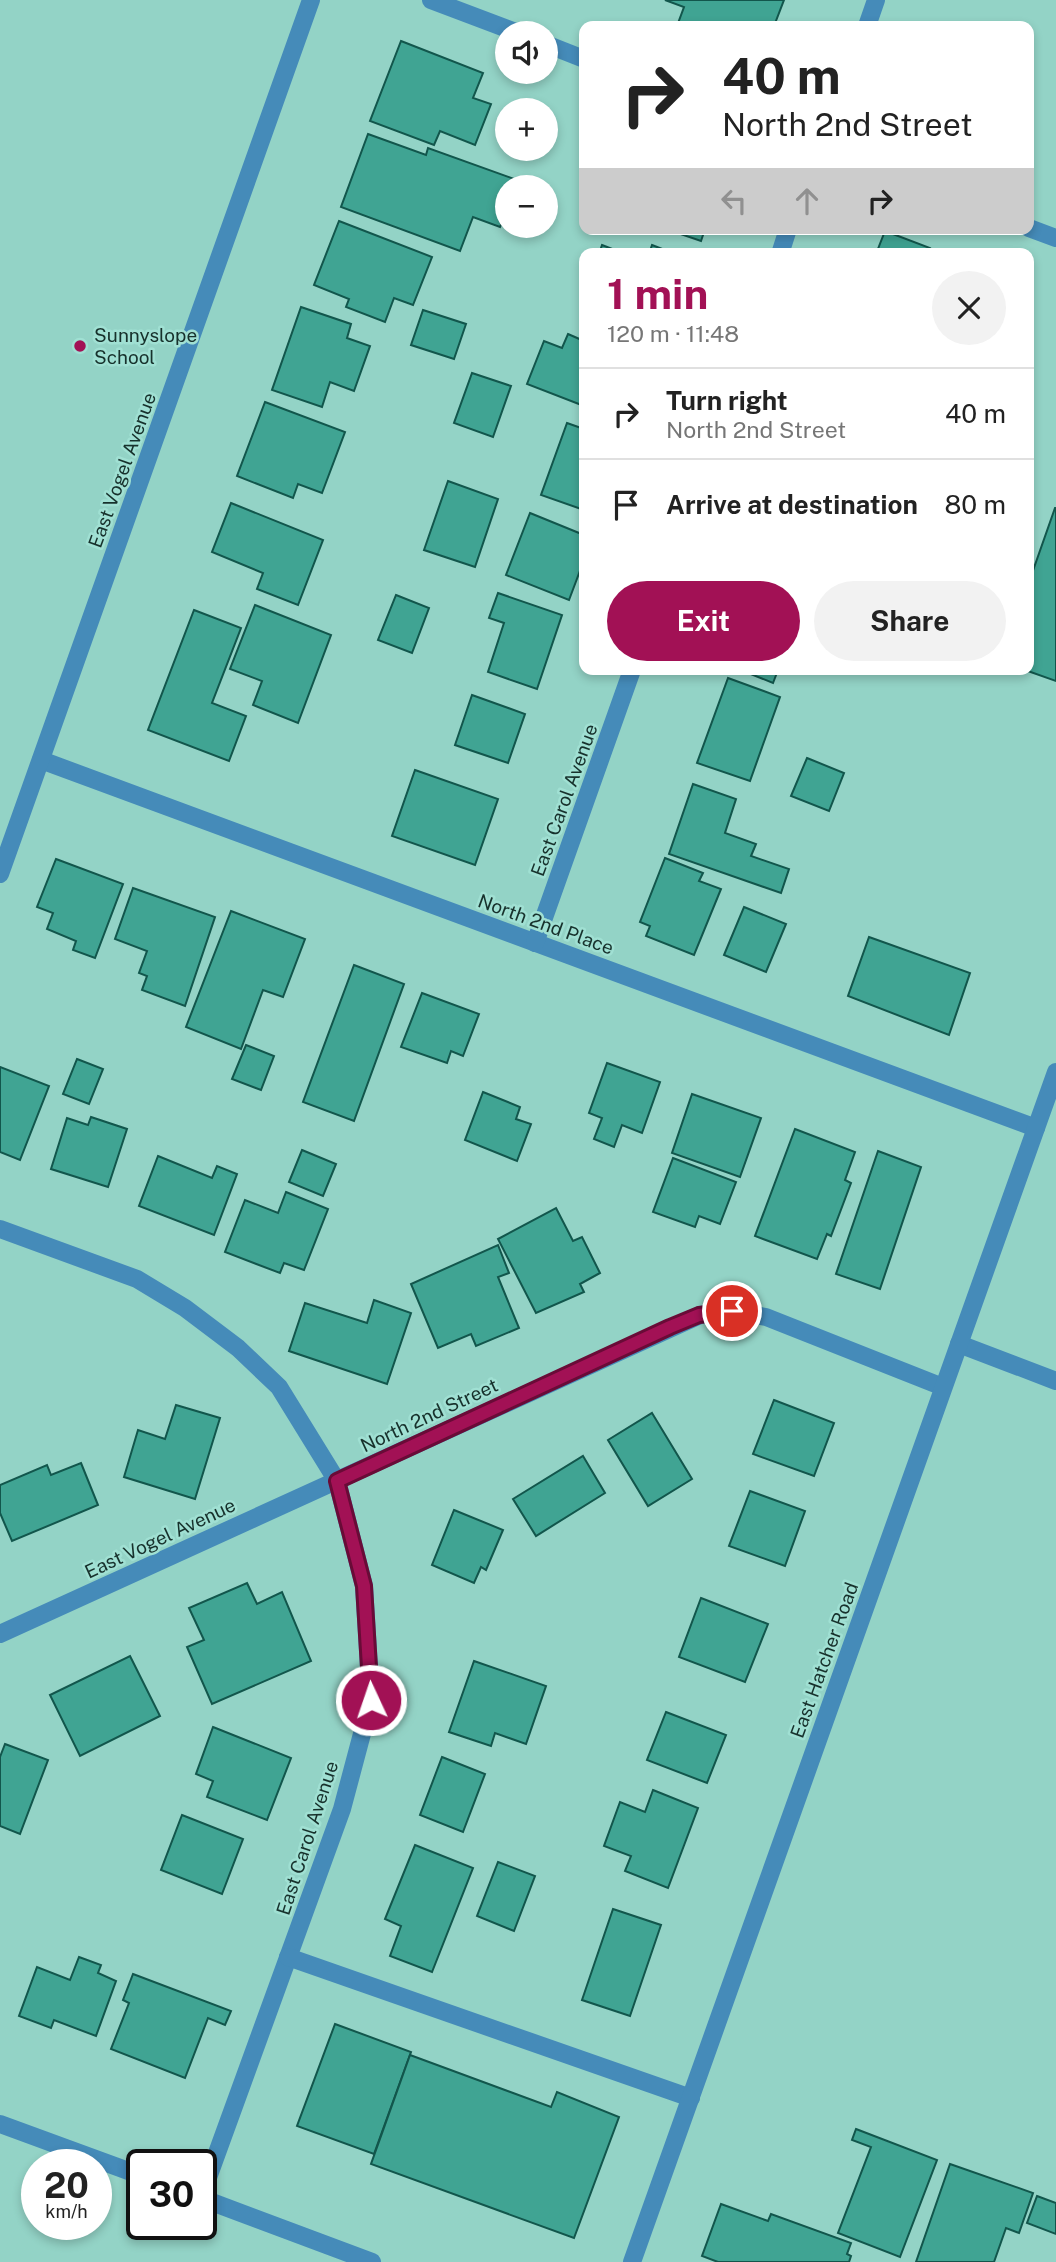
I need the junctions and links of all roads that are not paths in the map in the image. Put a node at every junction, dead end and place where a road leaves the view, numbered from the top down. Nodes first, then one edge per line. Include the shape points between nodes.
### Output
1 (311, 0) edge
2 (431, 0) edge
3 (876, 0) edge
4 (869, 21) edge
5 (495, 24) edge
6 (558, 49) edge
7 (579, 57) edge
8 (1034, 230) edge
9 (1056, 238) edge
10 (630, 675) edge
11 (41, 760) junction
12 (0, 874) edge
13 (535, 943) junction
14 (1056, 1072) edge
15 (1036, 1128) junction
16 (0, 1229) edge
17 (959, 1344) junction
18 (1056, 1381) edge
19 (943, 1387) junction
20 (337, 1481) junction
21 (0, 1634) edge
22 (288, 1957) junction
23 (691, 2098) junction
24 (0, 2124) edge
25 (217, 2153) edge
26 (126, 2170) edge
27 (217, 2203) edge
28 (372, 2262) edge
29 (632, 2262) edge

1 - 11 street, East Vogel Avenue
2 - 5 street
3 - 4 street
6 - 7 street
8 - 9 street
10 - 13 street, East Carol Avenue
11 - 12 street, East Vogel Avenue
11 - 13 street, North 2nd Place
13 - 15 street, North 2nd Place
14 - 15 street, East Hatcher Road
15 - 17 street, East Hatcher Road
16 - 20 street via 137,1279 185,1308 279,1387
17 - 18 street
17 - 19 street, East Hatcher Road
19 - 20 street, North 2nd Street via 766,1317 732,1311 699,1315
19 - 23 street, East Hatcher Road
20 - 21 street, East Vogel Avenue
20 - 22 street, East Carol Avenue via 364,1586 371,1700 342,1809
22 - 23 street
22 - 25 street, East Carol Avenue
23 - 29 street, East Hatcher Road
24 - 26 street
27 - 28 street

